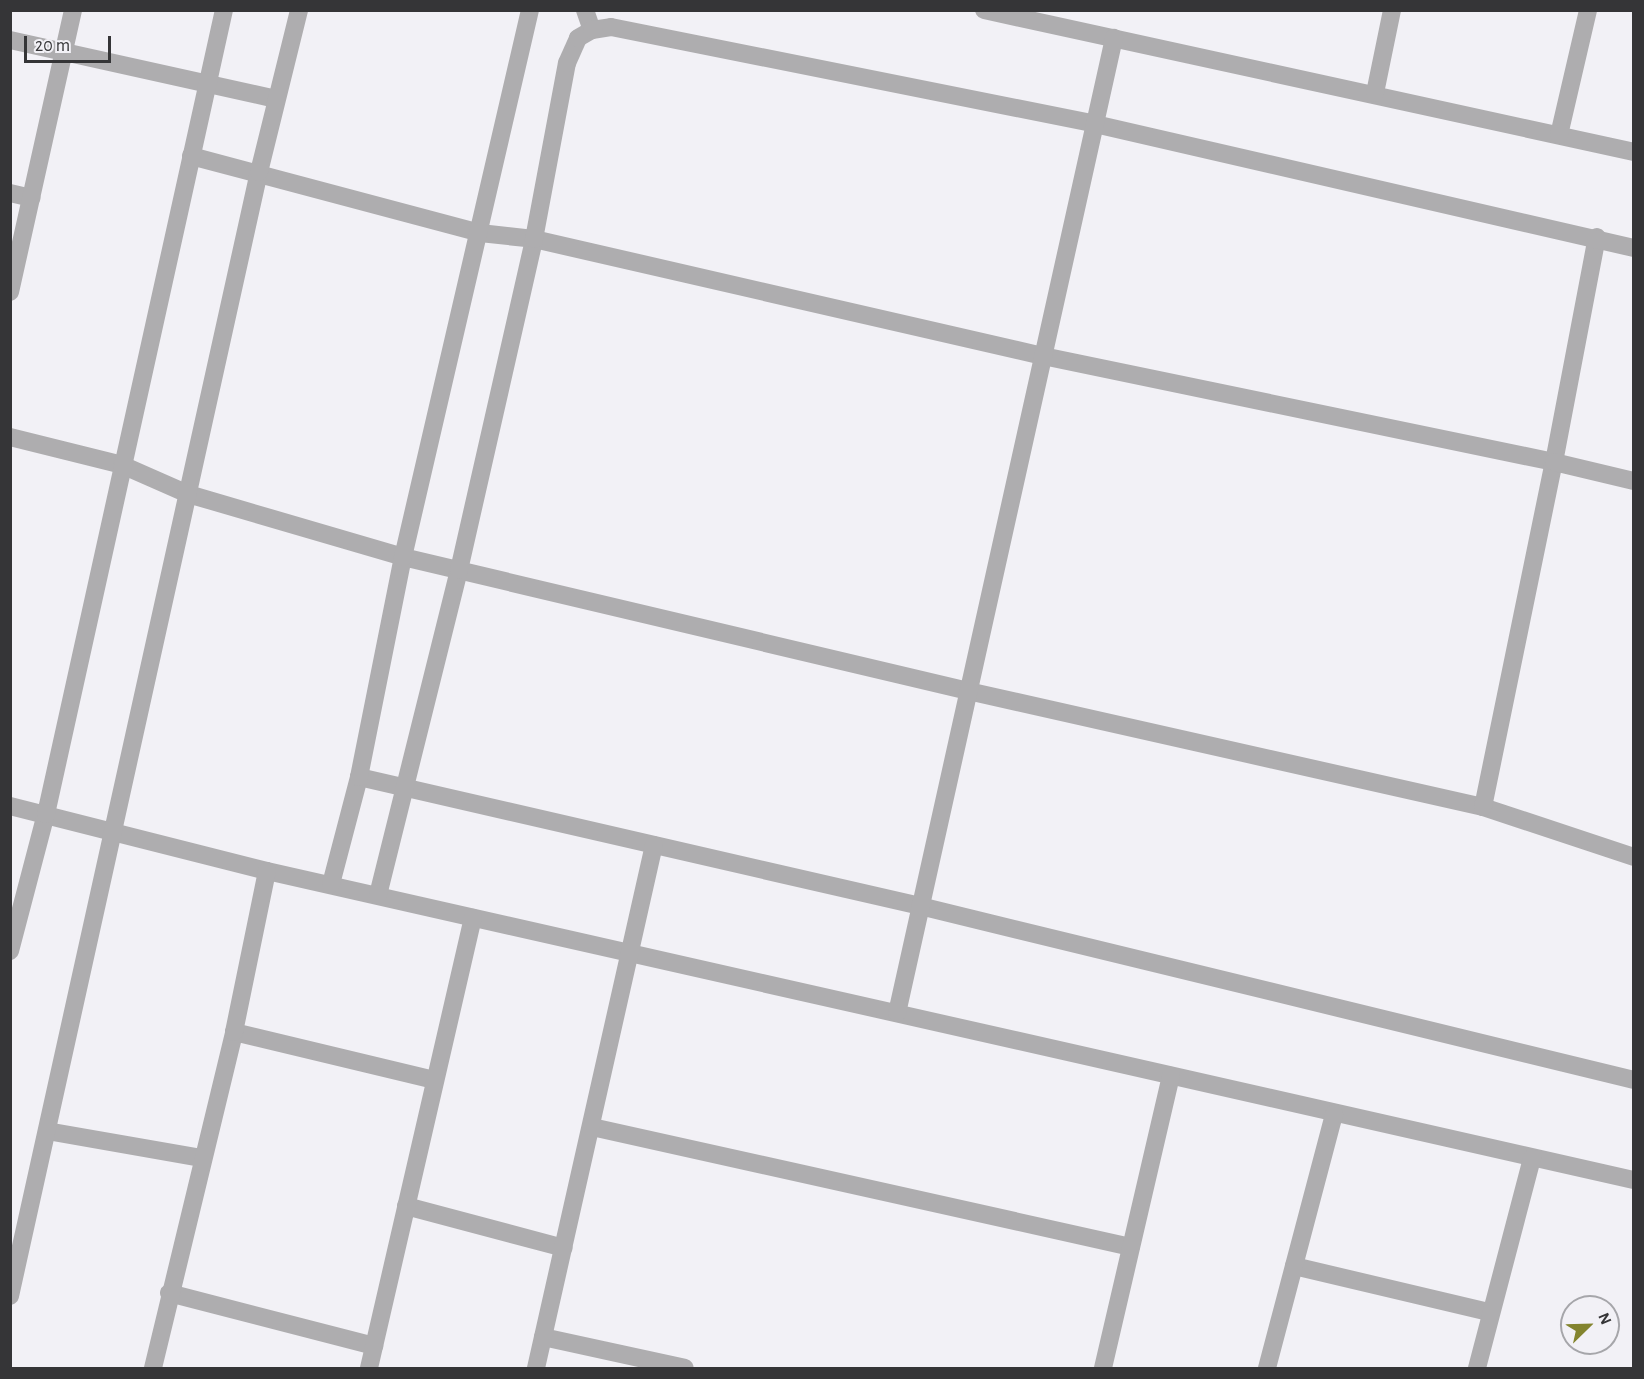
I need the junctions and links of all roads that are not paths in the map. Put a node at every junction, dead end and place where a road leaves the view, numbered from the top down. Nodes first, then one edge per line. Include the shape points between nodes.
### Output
1 (73, 10) edge
2 (224, 10) edge
3 (299, 10) edge
4 (530, 10) edge
5 (585, 10) edge
6 (984, 10) edge
7 (1392, 10) edge
8 (1588, 10) edge
9 (592, 30) junction
10 (1114, 38) junction
11 (10, 40) edge
12 (64, 51) junction
13 (207, 84) junction
14 (1375, 93) junction
15 (276, 99) junction
16 (1095, 124) junction
17 (1559, 135) junction
18 (1634, 152) edge
19 (191, 156) junction
20 (259, 172) junction
21 (10, 193) edge
22 (31, 198) junction
23 (480, 233) junction
24 (1597, 237) junction
25 (534, 239) junction
26 (1634, 248) edge
27 (10, 292) edge
28 (1043, 356) junction
29 (10, 438) edge
30 (1554, 462) junction
31 (122, 465) junction
32 (1634, 482) edge
33 (188, 494) junction
34 (403, 556) junction
35 (459, 570) junction
36 (968, 691) junction
37 (359, 777) junction
38 (404, 787) junction
39 (10, 806) edge
40 (1483, 807) junction
41 (46, 814) junction
42 (114, 831) junction
43 (654, 845) junction
44 (1634, 857) edge
45 (267, 871) junction
46 (331, 884) junction
47 (378, 895) junction
48 (921, 906) junction
49 (473, 918) junction
50 (10, 951) edge
51 (632, 954) junction
52 (897, 1013) junction
53 (234, 1032) junction
54 (1171, 1076) junction
55 (434, 1080) junction
56 (1634, 1080) edge
57 (1335, 1114) junction
58 (592, 1127) junction
59 (47, 1131) junction
60 (201, 1158) junction
61 (1532, 1158) junction
62 (1634, 1180) edge
63 (405, 1206) junction
64 (1131, 1247) junction
65 (564, 1248) junction
66 (1294, 1266) junction
67 (169, 1293) junction
68 (10, 1296) edge
69 (1489, 1312) junction
70 (543, 1337) junction
71 (374, 1346) junction
72 (153, 1368) edge
73 (369, 1368) edge
74 (536, 1368) edge
75 (685, 1368) edge
76 (1103, 1368) edge
77 (1267, 1368) edge
78 (1478, 1368) edge

1 - 12 street
2 - 13 street
3 - 15 street
4 - 23 street
5 - 9 street
6 - 10 street
7 - 14 street
8 - 17 street
9 - 16 street via 611,27
9 - 25 street via 578,38 567,63
10 - 14 street
10 - 16 street
11 - 12 street
12 - 13 street
12 - 22 street
13 - 15 street
13 - 19 street
14 - 17 street
15 - 20 street
16 - 24 street
16 - 28 street
17 - 18 street
19 - 20 street
19 - 31 street
20 - 23 street
20 - 33 street
21 - 22 street
22 - 27 street
23 - 25 street
23 - 34 street
24 - 26 street
24 - 30 street
25 - 28 street
25 - 35 street
28 - 30 street
28 - 36 street
29 - 31 street
30 - 32 street
30 - 40 street
31 - 33 street
31 - 41 street
33 - 34 street
33 - 42 street
34 - 35 street
34 - 37 street
35 - 36 street
35 - 38 street
36 - 40 street
36 - 48 street
37 - 38 street
37 - 46 street
38 - 43 street
38 - 47 street
39 - 41 street
40 - 44 street
41 - 42 street
41 - 50 street
42 - 45 street
42 - 59 street
43 - 48 street
43 - 51 street
45 - 46 street
45 - 53 street
46 - 47 street
47 - 49 street
48 - 52 street
48 - 56 street
49 - 51 street
49 - 55 street
51 - 52 street
51 - 58 street
52 - 54 street
53 - 55 street
53 - 60 street
54 - 57 street
54 - 64 street
55 - 63 street
57 - 61 street
57 - 66 street
58 - 64 street
58 - 65 street
59 - 60 street
59 - 68 street
60 - 67 street
61 - 62 street
61 - 69 street
63 - 65 street
63 - 71 street
64 - 76 street
65 - 70 street
66 - 69 street
66 - 77 street
67 - 71 street
67 - 72 street
69 - 78 street
70 - 74 street
70 - 75 street
71 - 73 street

